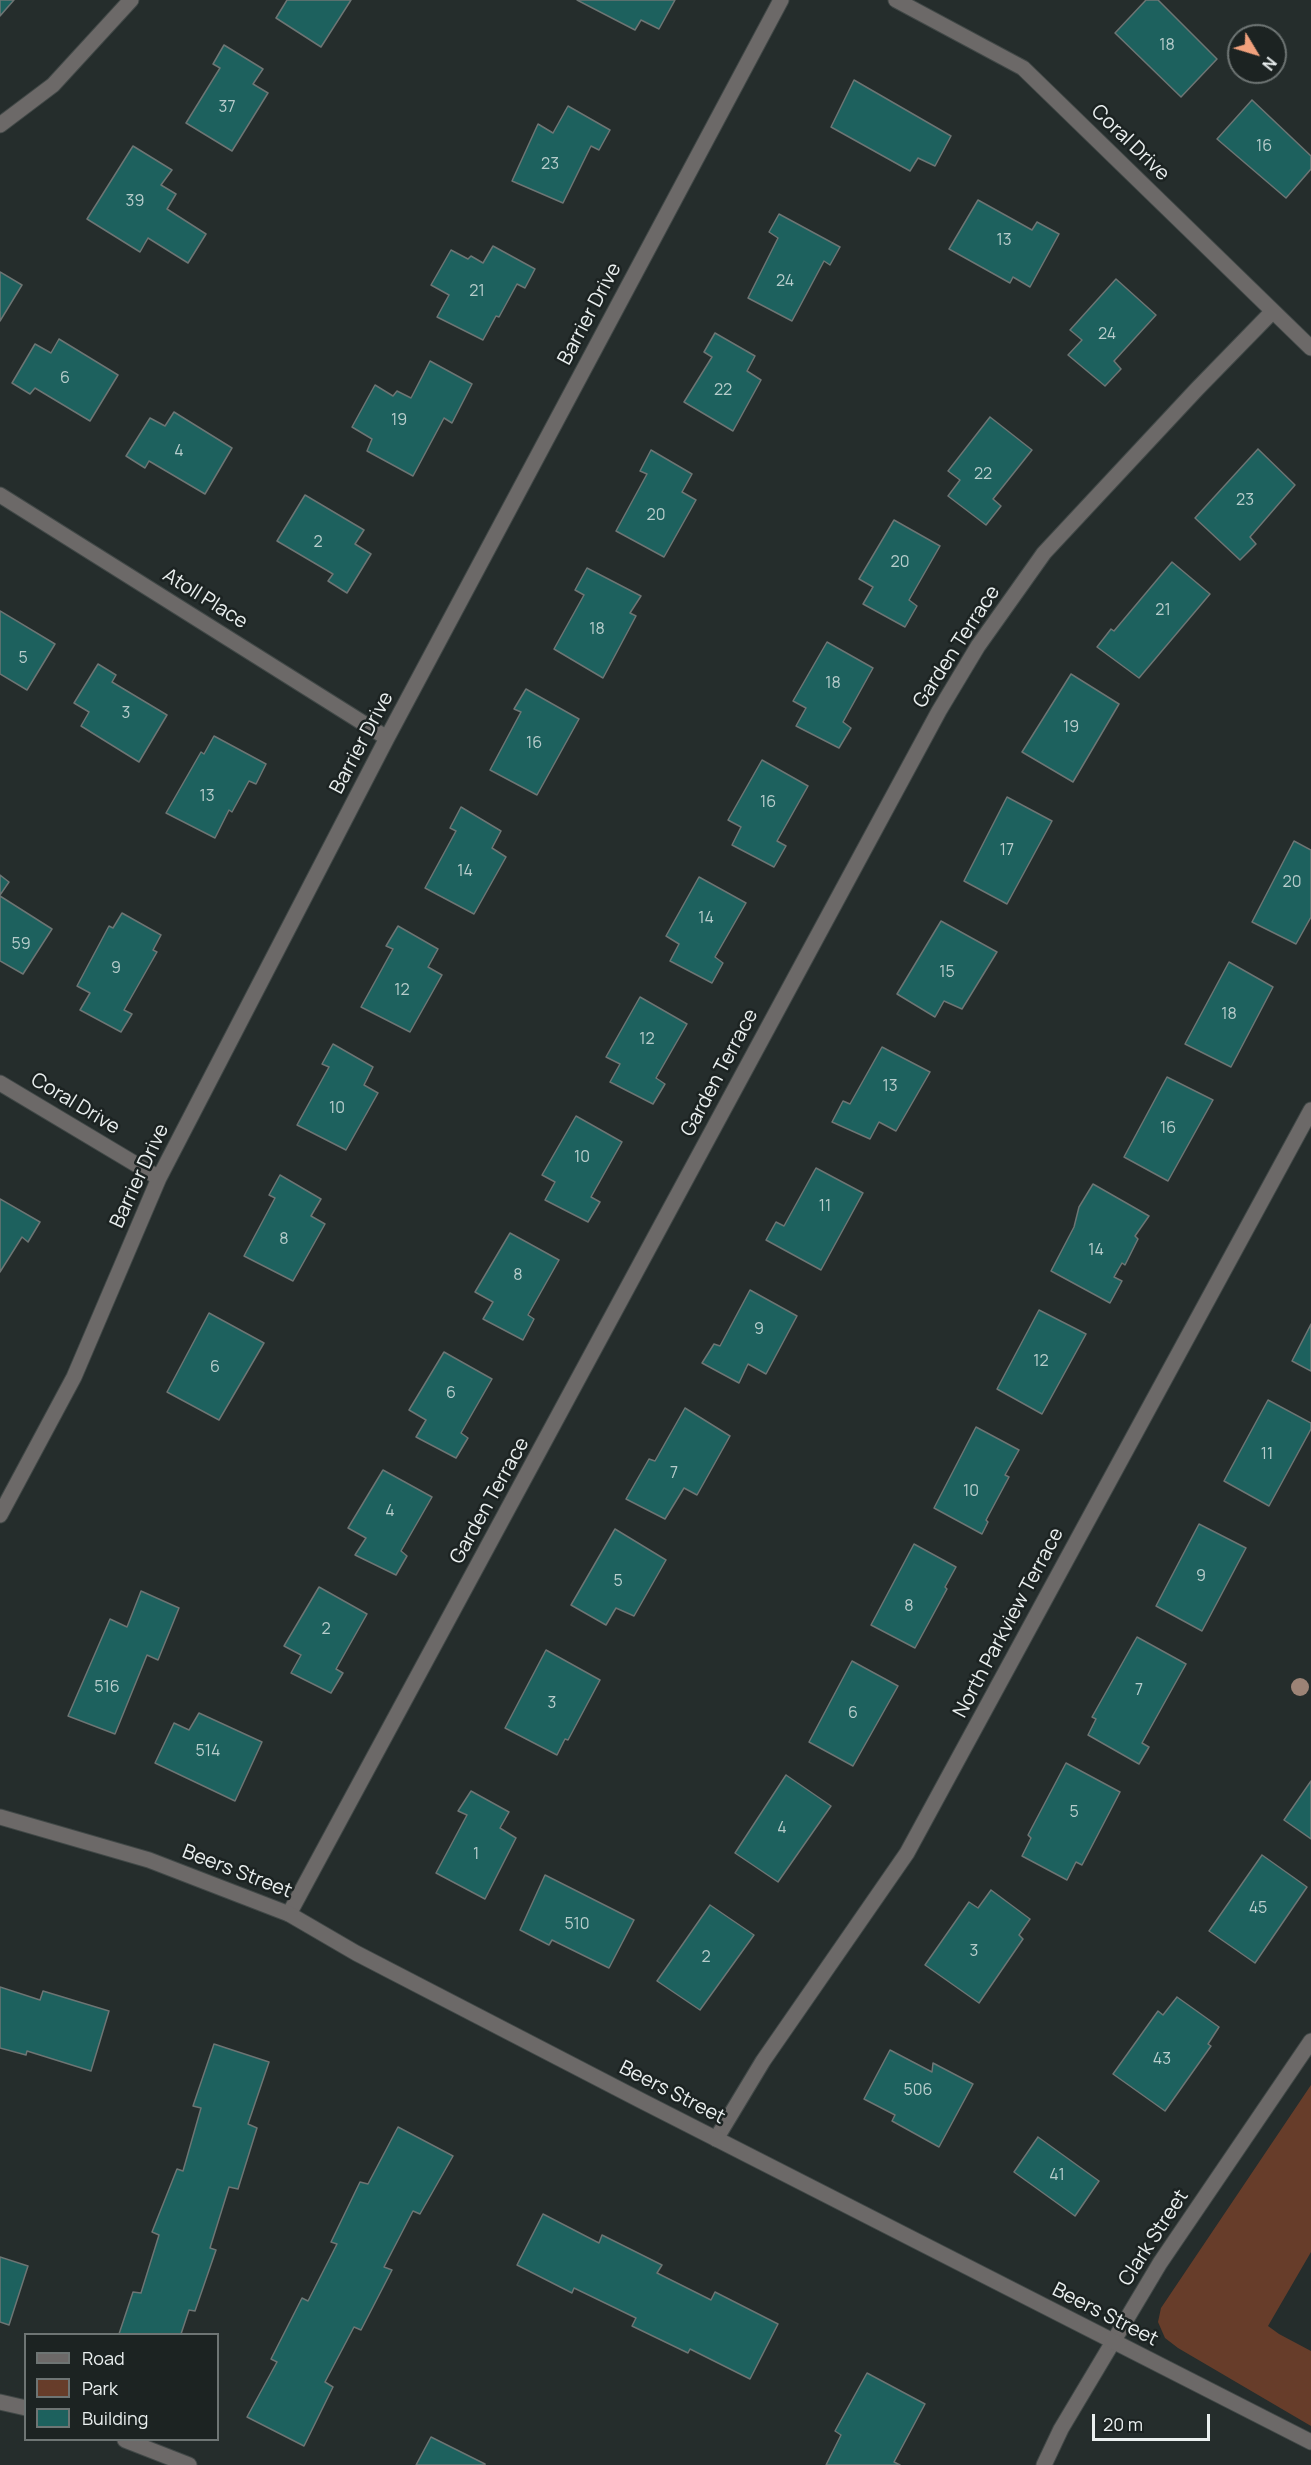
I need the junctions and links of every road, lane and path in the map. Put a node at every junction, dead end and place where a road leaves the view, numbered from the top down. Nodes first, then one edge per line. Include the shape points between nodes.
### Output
1 (130, 0) edge
2 (781, 0) edge
3 (896, 0) edge
4 (0, 125) edge
5 (1273, 311) junction
6 (1311, 348) edge
7 (0, 495) edge
8 (387, 738) junction
9 (0, 1083) edge
10 (1311, 1110) edge
11 (159, 1178) junction
12 (0, 1515) edge
13 (0, 1817) edge
14 (289, 1914) junction
15 (1311, 2041) edge
16 (716, 2139) junction
17 (1113, 2343) junction
18 (0, 2402) edge
19 (24, 2408) edge
20 (130, 2441) edge
21 (1311, 2442) edge
22 (189, 2465) edge
23 (1044, 2465) edge

1 - 4 street via 53,85
2 - 8 street, Barrier Drive
3 - 5 street, Coral Drive via 1023,68
5 - 6 street, Coral Drive
5 - 14 street, Garden Terrace via 1044,553 978,646 939,711
7 - 8 street, Atoll Place
8 - 11 street, Barrier Drive
9 - 11 street, Coral Drive
10 - 16 street, North Parkview Terrace via 907,1853 764,2061
11 - 12 street, Barrier Drive via 74,1377
13 - 14 street, Beers Street via 149,1860
14 - 16 street, Beers Street via 367,1959
15 - 17 street, Clark Street via 1161,2263
16 - 17 street, Beers Street
17 - 21 street, Beers Street
17 - 23 street, Clark Street
18 - 19 street
20 - 22 street

